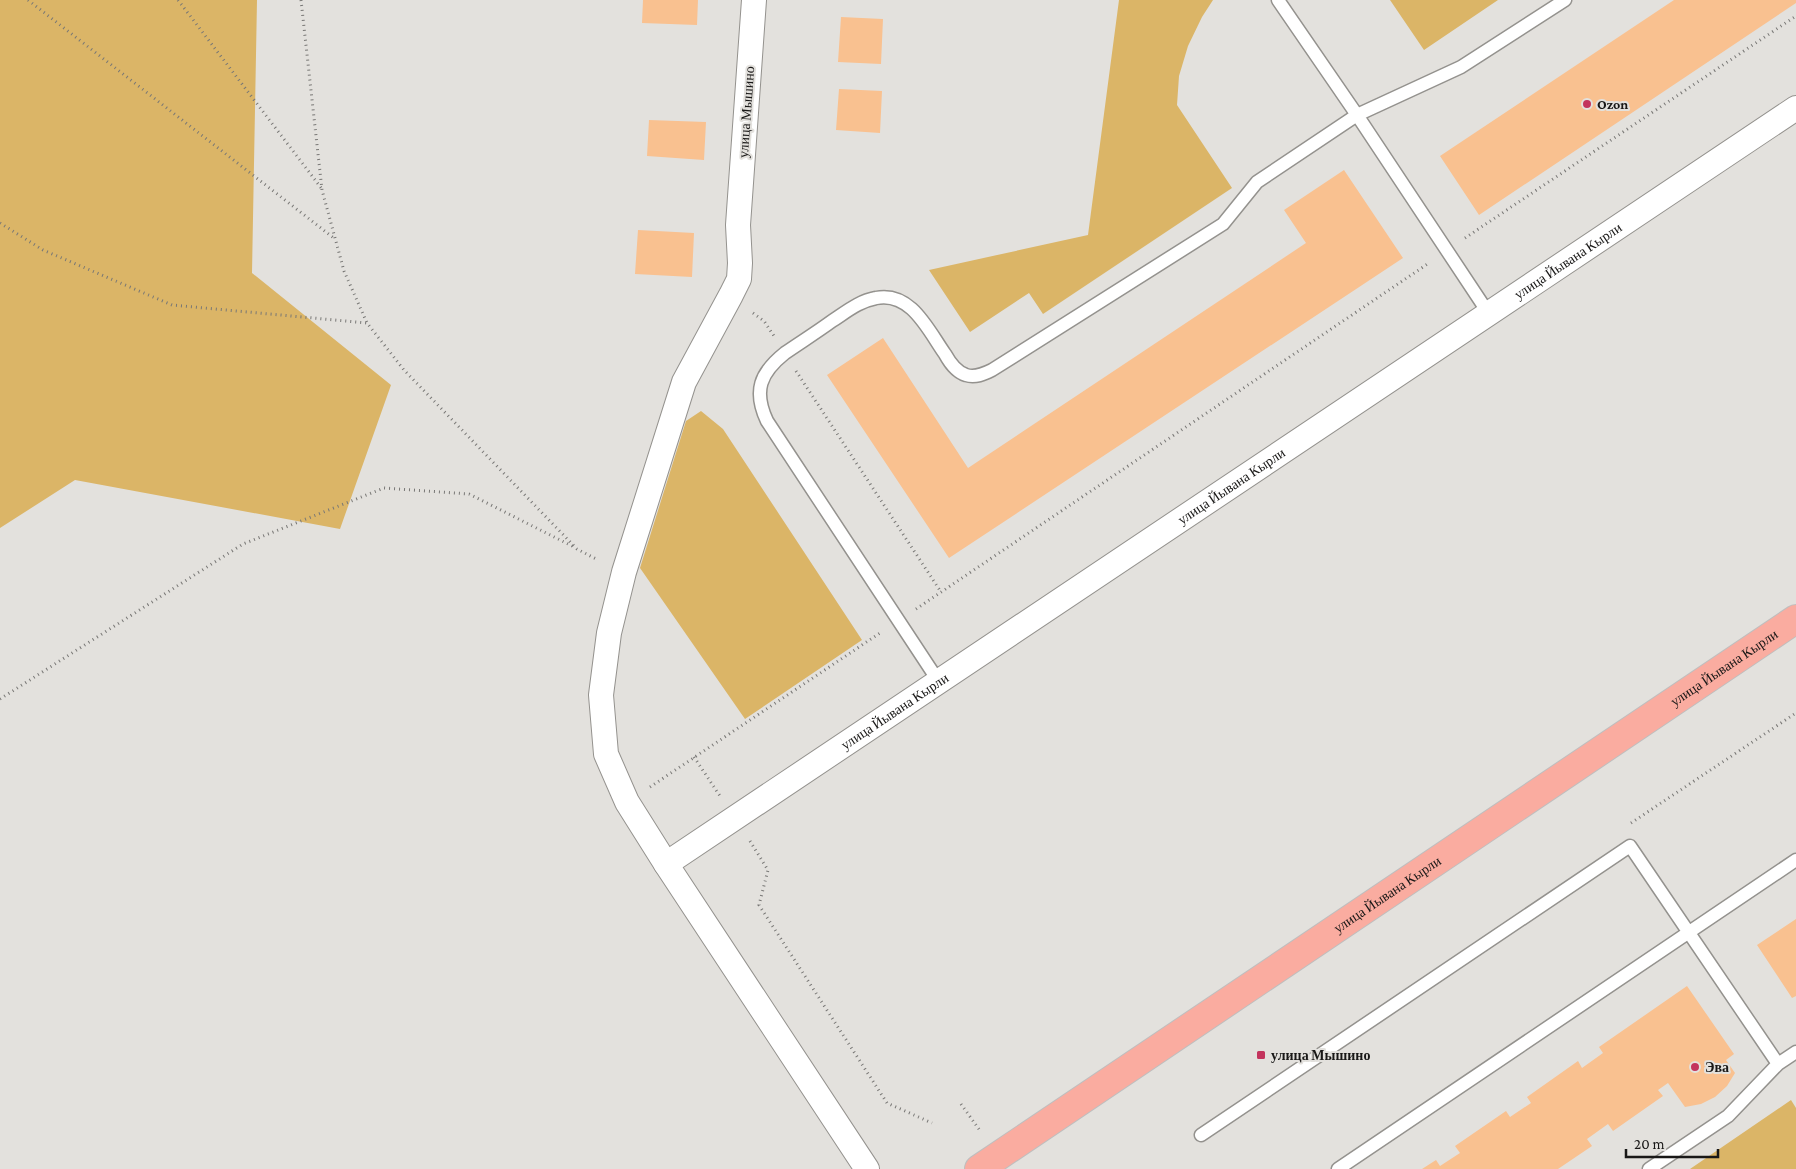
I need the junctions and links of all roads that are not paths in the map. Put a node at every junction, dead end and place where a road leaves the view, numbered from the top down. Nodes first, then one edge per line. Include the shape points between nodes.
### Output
1 (754, 0) edge
2 (1278, 0) edge
3 (1565, 0) edge
4 (1796, 108) edge
5 (1357, 115) junction
6 (1489, 314) junction
7 (1796, 619) edge
8 (939, 682) junction
9 (1796, 860) edge
10 (666, 864) junction
11 (1689, 932) junction
12 (1796, 1052) edge
13 (1778, 1064) junction
14 (1201, 1134) dead end
15 (867, 1169) edge
16 (980, 1169) edge
17 (1338, 1169) edge
18 (1649, 1169) edge

1 - 10 street, улица Мышино via 738,225 738,279 684,382 624,572 609,633 600,695 606,754 627,802
2 - 5 lane
3 - 5 lane via 1461,66
4 - 6 street, улица Йывана Кырли
5 - 6 lane
5 - 8 lane via 1257,182 1223,224 992,370 968,376 958,371 916,312 894,298 877,297 862,302 785,353 769,368 760,384 759,398 767,421
6 - 8 street, улица Йывана Кырли
7 - 16 main road, улица Йывана Кырли
8 - 10 street, улица Йывана Кырли
9 - 11 lane
10 - 15 street, улица Мышино
11 - 13 lane
11 - 14 lane via 1630,846
11 - 17 lane
12 - 13 lane
13 - 18 lane via 1728,1116

